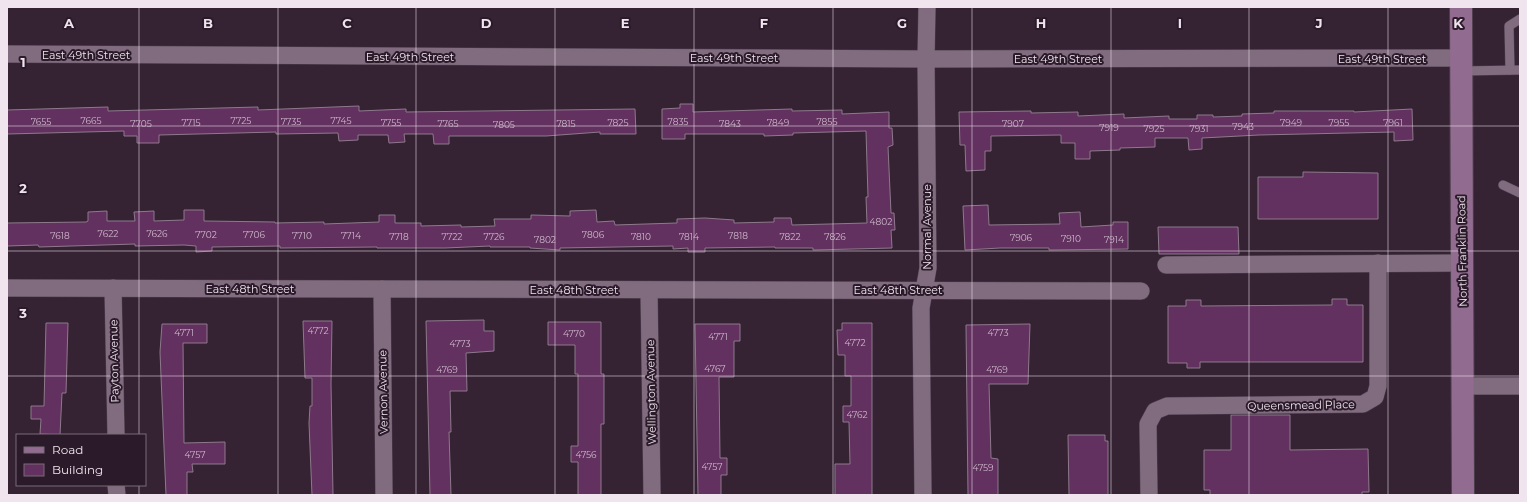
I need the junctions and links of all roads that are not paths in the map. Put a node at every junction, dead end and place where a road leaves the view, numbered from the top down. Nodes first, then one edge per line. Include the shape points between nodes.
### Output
1 (927, 7) edge
2 (1461, 7) edge
3 (1520, 19) edge
4 (7, 54) edge
5 (926, 59) junction
6 (1461, 65) junction
7 (1510, 70) junction
8 (1520, 70) edge
9 (1503, 185) dead end
10 (1520, 193) edge
11 (1378, 263) junction
12 (1462, 263) junction
13 (1166, 265) dead end
14 (7, 288) edge
15 (113, 288) junction
16 (382, 289) junction
17 (649, 290) junction
18 (924, 290) junction
19 (1141, 291) dead end
20 (1463, 386) junction
21 (1520, 386) edge
22 (116, 434) edge
23 (384, 495) edge
24 (652, 495) edge
25 (923, 495) edge
26 (1149, 495) edge
27 (1463, 495) edge

1 - 5 street, Normal Avenue
2 - 6 main road, North Franklin Road
3 - 7 lane via 1510,26
4 - 5 street, East 49th Street
5 - 6 street, East 49th Street
5 - 18 street, Normal Avenue via 928,268
6 - 7 lane
6 - 12 main road, North Franklin Road
7 - 8 lane
9 - 10 lane
11 - 12 street
11 - 13 street
11 - 26 street, Queensmead Place via 1378,386 1375,397 1363,404 1167,406 1155,412 1148,424
12 - 20 main road, North Franklin Road
14 - 15 street, East 48th Street
15 - 16 street, East 48th Street
15 - 22 street, Payton Avenue
16 - 17 street, East 48th Street
16 - 23 street, Vernon Avenue
17 - 18 street, East 48th Street
17 - 24 street, Wellington Avenue
18 - 19 street, East 48th Street
18 - 25 street, Normal Avenue via 921,308
20 - 21 street
20 - 27 main road, North Franklin Road

